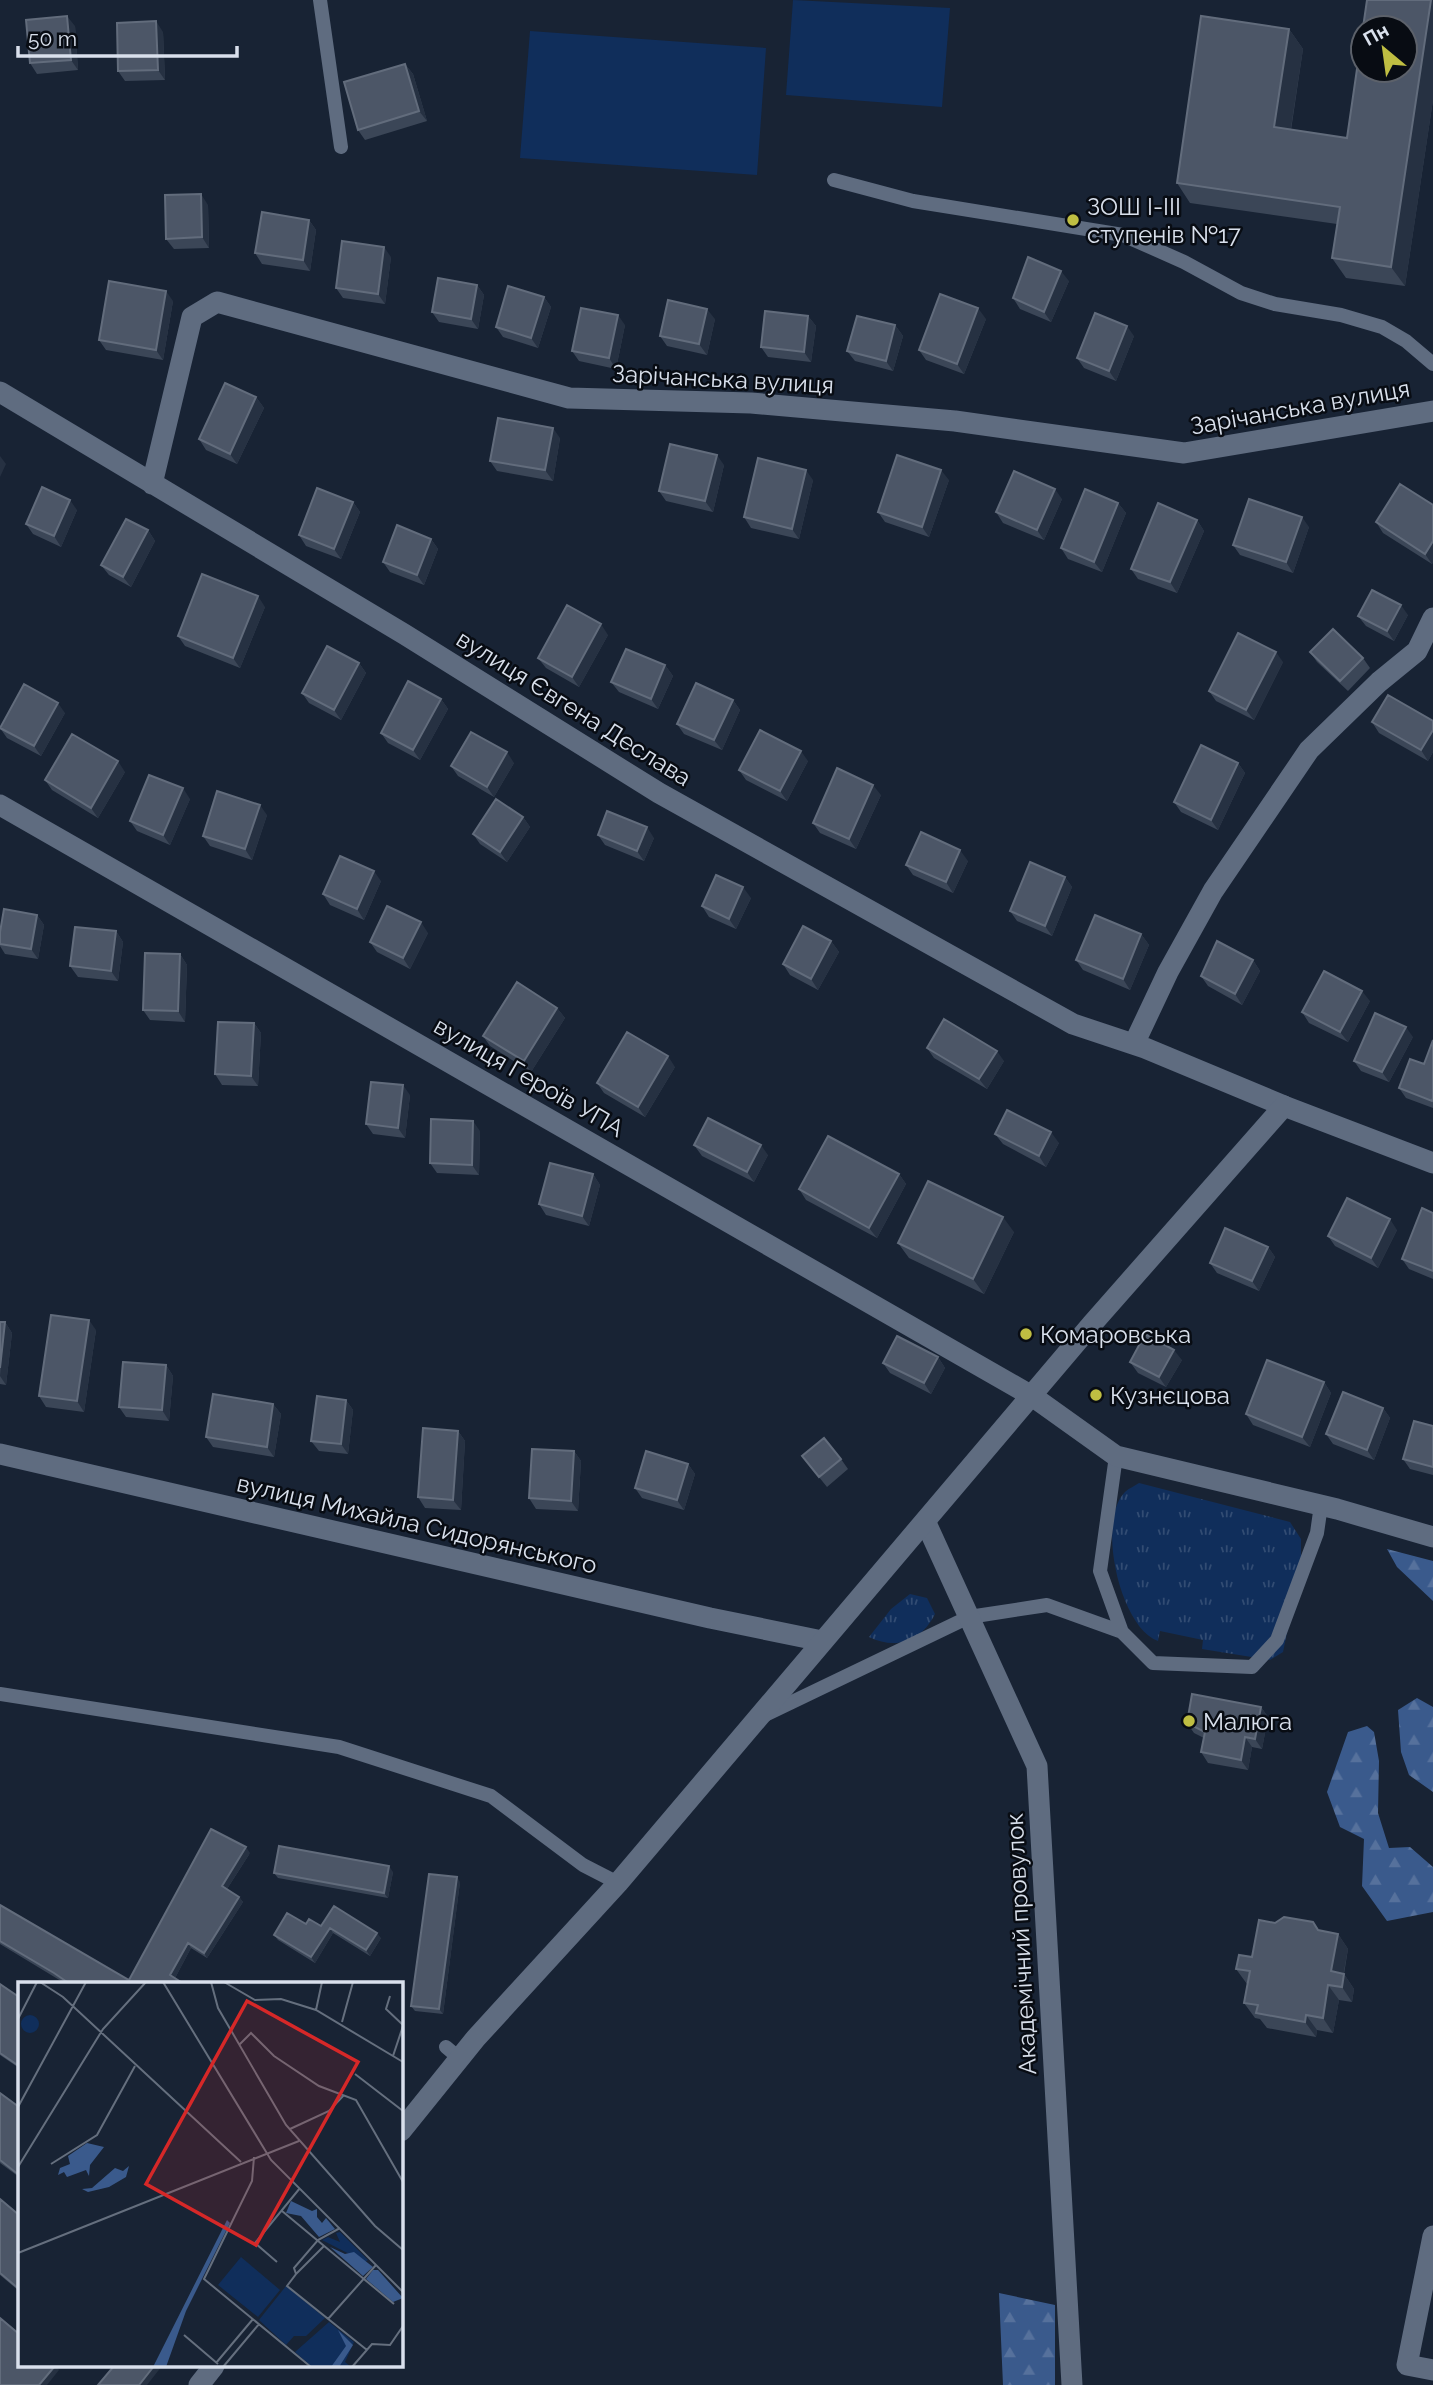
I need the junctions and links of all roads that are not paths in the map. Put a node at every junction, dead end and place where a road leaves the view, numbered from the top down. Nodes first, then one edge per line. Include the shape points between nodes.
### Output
1 (320, 0) edge
2 (341, 147) dead end
3 (834, 180) dead end
4 (1433, 364) edge
5 (0, 392) edge
6 (1433, 411) edge
7 (152, 484) junction
8 (1433, 618) edge
9 (0, 805) edge
10 (1133, 1044) junction
11 (1284, 1106) junction
12 (1433, 1163) edge
13 (1032, 1395) junction
14 (0, 1454) edge
15 (1116, 1456) junction
16 (1321, 1505) junction
17 (926, 1524) junction
18 (1433, 1537) edge
19 (969, 1617) junction
20 (1122, 1632) junction
21 (822, 1641) junction
22 (0, 1694) edge
23 (756, 1720) junction
24 (618, 1883) junction
25 (402, 2129) edge
26 (1433, 2236) edge
27 (212, 2368) edge
28 (1433, 2370) edge
29 (199, 2385) edge
30 (1072, 2385) edge

1 - 2 lane
3 - 4 lane via 913,201 1123,235 1241,293 1381,327
5 - 7 street, вулиця Євгена Деслава
6 - 7 street, Зарічанська вулиця via 1184,453 955,421 751,403 569,398 217,302 192,317
7 - 10 street, вулиця Євгена Деслава via 659,793 1073,1024
8 - 10 street via 1417,651 1309,750 1213,891
9 - 13 street, вулиця Героїв УПА
10 - 11 street, вулиця Євгена Деслава
11 - 12 street, вулиця Євгена Деслава
11 - 13 street
13 - 15 street
13 - 17 street
14 - 21 street, вулиця Михайла Сидорянського
15 - 16 street
15 - 20 lane via 1100,1571
16 - 18 street
16 - 20 lane via 1317,1533 1277,1640 1252,1667 1153,1663
17 - 19 street, Академічний провулок
17 - 21 street
19 - 20 lane via 1046,1605
19 - 23 lane
19 - 30 street, Академічний провулок via 1037,1766
21 - 23 street
22 - 24 lane via 339,1747 491,1797 583,1865
23 - 24 street
24 - 25 street via 452,2053
26 - 28 street via 1407,2365
27 - 29 street

